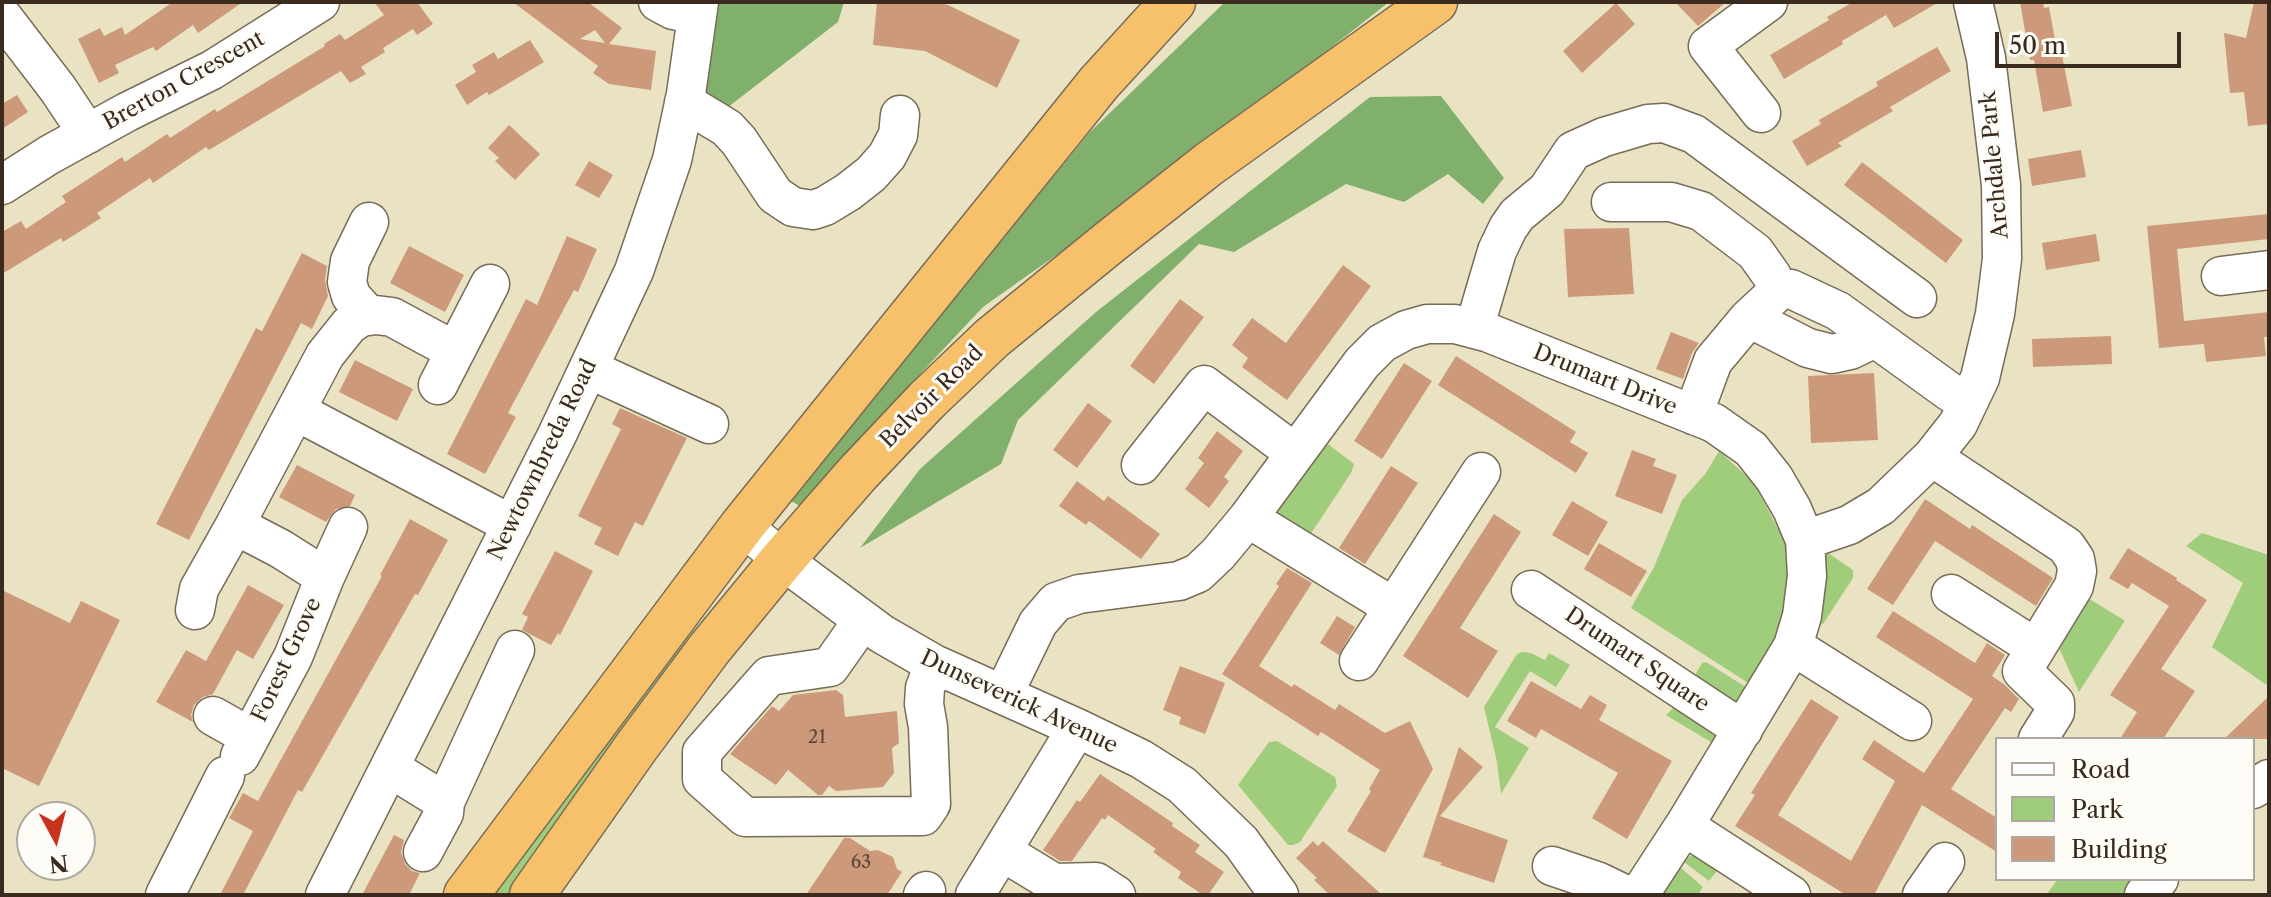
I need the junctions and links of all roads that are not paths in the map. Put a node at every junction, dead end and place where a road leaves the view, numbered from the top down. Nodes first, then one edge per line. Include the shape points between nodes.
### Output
1 (320, 2) edge
2 (658, 2) edge
3 (1173, 2) edge
4 (1435, 2) edge
5 (1768, 2) edge
6 (1973, 2) edge
7 (698, 8) edge
8 (2, 16) edge
9 (684, 102) junction
10 (1761, 113) dead end
11 (900, 115) dead end
12 (88, 134) junction
13 (2, 185) edge
14 (1611, 202) dead end
15 (369, 222) dead end
16 (2269, 270) edge
17 (2221, 276) dead end
18 (490, 284) dead end
19 (1772, 294) junction
20 (1917, 298) dead end
21 (369, 316) junction
22 (1474, 329) junction
23 (1875, 338) junction
24 (455, 351) junction
25 (589, 369) junction
26 (438, 385) dead end
27 (1950, 392) dead end
28 (296, 411) junction
29 (1693, 415) junction
30 (709, 424) dead end
31 (1295, 453) junction
32 (1932, 457) junction
33 (1141, 465) dead end
34 (1481, 472) dead end
35 (1248, 518) junction
36 (235, 525) junction
37 (512, 525) junction
38 (742, 526) junction
39 (348, 527) dead end
40 (1805, 540) junction
41 (783, 559) junction
42 (325, 577) junction
43 (1531, 590) dead end
44 (1951, 594) dead end
45 (1393, 607) junction
46 (195, 610) dead end
47 (863, 620) junction
48 (1793, 646) junction
49 (515, 650) dead end
50 (2029, 660) junction
51 (1359, 661) dead end
52 (934, 664) junction
53 (1003, 695) junction
54 (213, 716) dead end
55 (1912, 721) dead end
56 (1077, 728) junction
57 (1743, 730) junction
58 (2039, 737) edge
59 (238, 757) junction
60 (390, 768) junction
61 (445, 802) junction
62 (1684, 826) junction
63 (423, 852) dead end
64 (1003, 852) junction
65 (1945, 862) dead end
66 (1552, 866) dead end
67 (165, 895) edge
68 (325, 895) edge
69 (466, 895) edge
70 (532, 895) edge
71 (975, 895) edge
72 (1116, 895) edge
73 (1279, 895) edge
74 (1626, 895) edge
75 (1639, 895) edge
76 (1791, 895) edge
77 (1922, 895) edge

1 - 12 street, Brerton Crescent via 212,70
2 - 7 street via 685,14
3 - 38 highway via 1099,83
4 - 41 highway, Belvoir Road via 1209,164 992,338 906,421
5 - 10 street via 1708,46
6 - 32 street, Archdale Park via 1986,58 2001,185 2002,259 1980,378 1958,424
7 - 9 street, Newtownbreda Road
8 - 12 street, Brerton Crescent
9 - 11 street via 727,128 775,195 793,207 813,210 871,174 898,135
9 - 25 street, Newtownbreda Road via 672,160 634,271
12 - 13 street, Brerton Crescent
14 - 19 street via 1671,202 1701,211 1755,252
15 - 21 street via 350,261 347,282 351,296
16 - 17 street
18 - 24 street
19 - 23 street via 1838,311
19 - 23 street via 1808,348 1832,354
19 - 29 street via 1713,361
20 - 22 street via 1694,134 1664,123 1648,124 1573,151 1547,190 1517,215 1497,251
21 - 24 street via 392,317
21 - 28 street via 337,337
22 - 29 street, Drumart Drive
22 - 31 street, Drumart Drive via 1427,324 1382,343
23 - 27 street
24 - 26 street
25 - 30 street
25 - 37 street, Newtownbreda Road
28 - 36 street
28 - 37 street
29 - 40 street, Drumart Drive via 1751,449 1774,478
31 - 33 street via 1204,385
31 - 35 street, Drumart Drive
32 - 40 street, Archdale Park via 1881,506 1849,525
32 - 50 street via 2055,537 2075,559 2074,586
34 - 45 street
35 - 45 street
35 - 53 street, Drumart Drive via 1198,573 1179,581 1079,594 1056,602 1038,623
36 - 42 street, Forest Grove
36 - 46 street via 199,589
37 - 60 street, Newtownbreda Road
38 - 41 street, Dunseverick Avenue
38 - 69 highway
39 - 42 street
40 - 48 street, Drumart Drive via 1807,576
41 - 47 street, Dunseverick Avenue
41 - 70 highway, Belvoir Road via 710,648
42 - 59 street, Forest Grove via 293,657
43 - 57 street, Drumart Square
44 - 50 street
45 - 51 street
47 - 52 street, Dunseverick Avenue
47 - 52 street via 830,667 769,676 702,752 702,779 745,817 923,816 931,804 925,688
48 - 55 street
48 - 57 street, Drumart Drive
49 - 61 street
50 - 58 street via 2055,703
52 - 53 street, Dunseverick Avenue
53 - 56 street, Dunseverick Avenue
54 - 59 street, Forest Grove
56 - 64 street
56 - 73 street, Dunseverick Avenue via 1182,785 1241,842
57 - 62 street, Drumart Drive
59 - 67 street
60 - 61 street
60 - 68 street, Newtownbreda Road
61 - 63 street
62 - 75 street, Drumart Drive
62 - 76 street
64 - 71 street
64 - 72 street via 1054,883 1096,882
65 - 77 street
66 - 74 street

